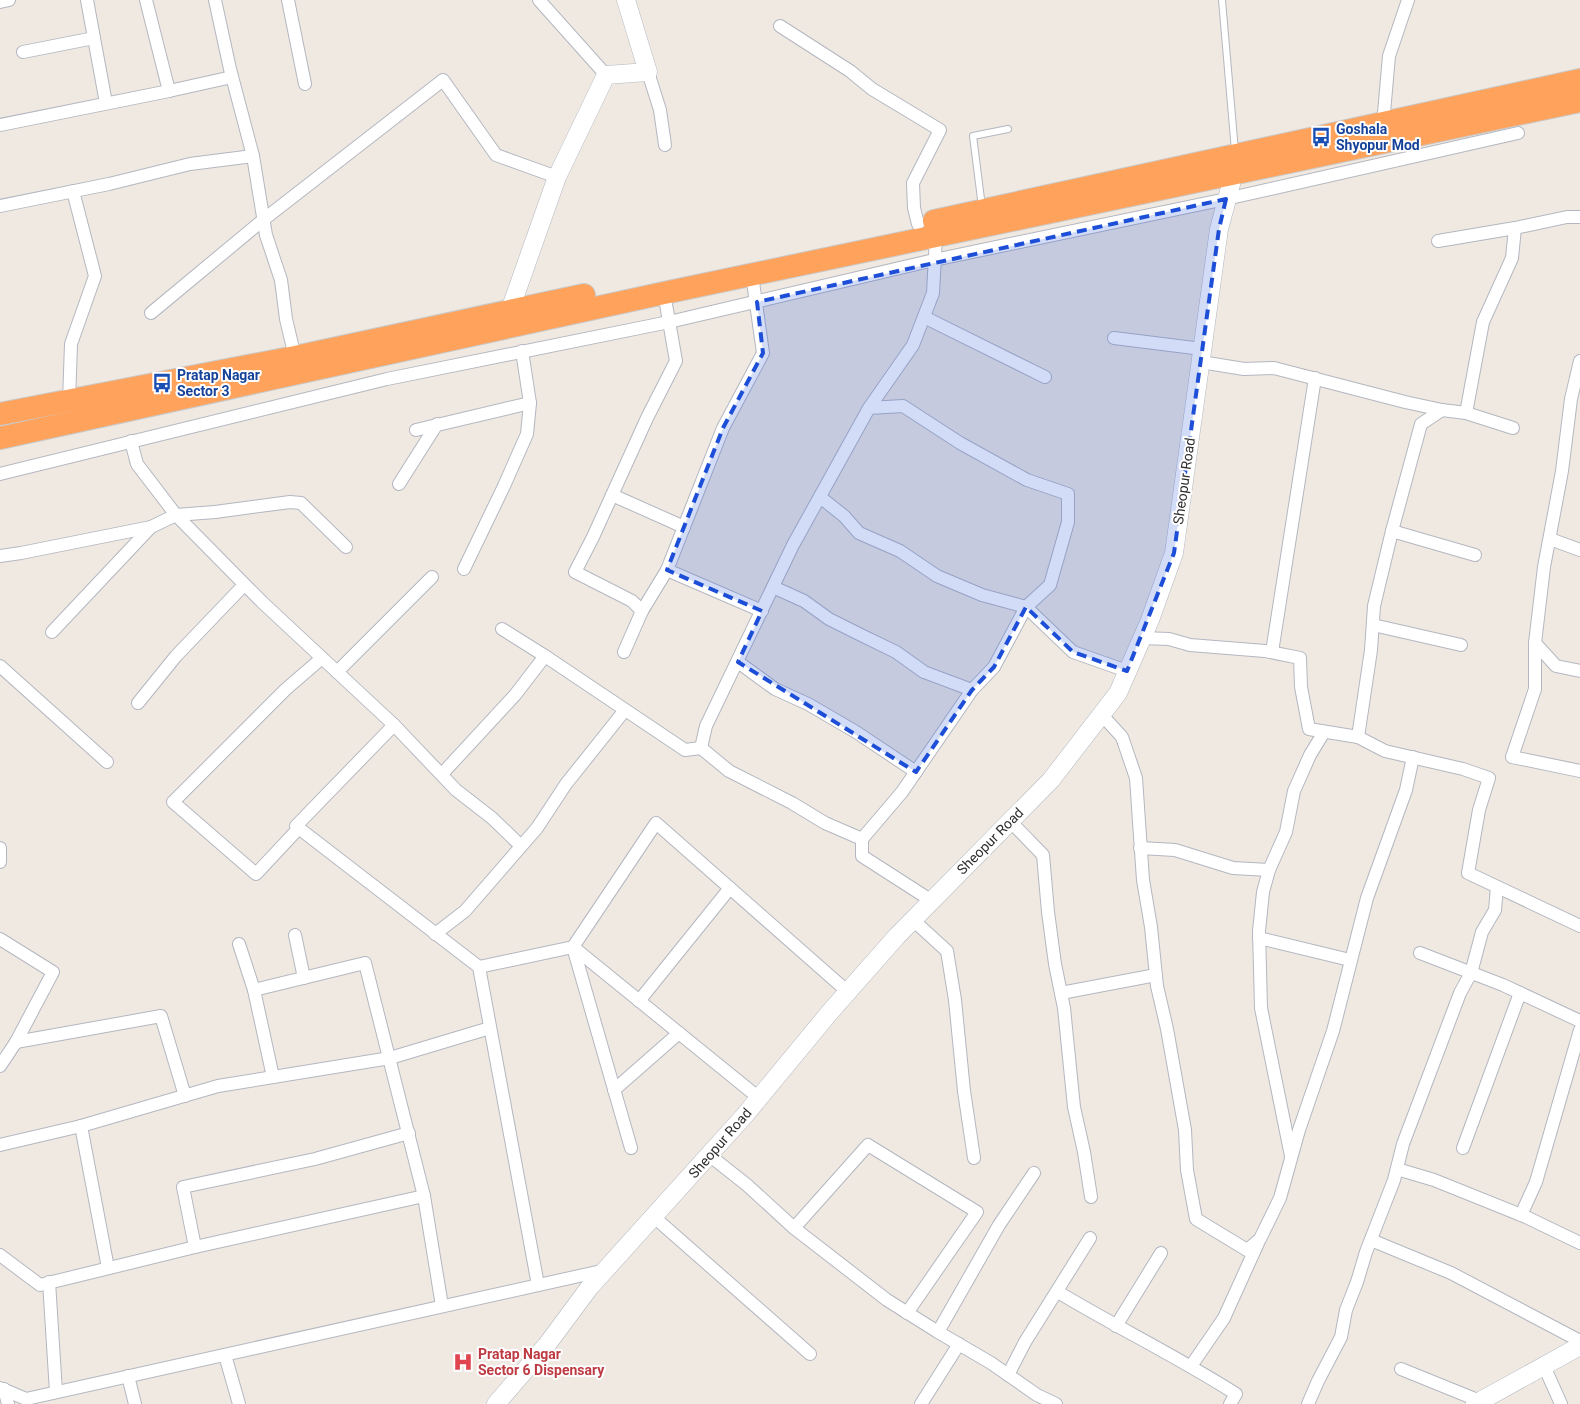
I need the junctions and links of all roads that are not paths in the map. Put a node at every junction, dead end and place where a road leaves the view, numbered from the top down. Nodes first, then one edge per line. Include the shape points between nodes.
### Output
1 (9, 0) edge
2 (87, 0) edge
3 (146, 0) edge
4 (215, 0) edge
5 (288, 0) edge
6 (539, 0) edge
7 (626, 0) edge
8 (1222, 0) edge
9 (1408, 0) edge
10 (0, 2) edge
11 (780, 26) dead end
12 (94, 38) junction
13 (23, 52) dead end
14 (648, 72) junction
15 (606, 75) junction
16 (232, 77) junction
17 (1580, 80) edge
18 (305, 84) dead end
19 (169, 91) junction
20 (1580, 101) edge
21 (106, 103) junction
22 (1383, 124) junction
23 (0, 125) edge
24 (1008, 129) dead end
25 (1518, 133) dead end
26 (665, 145) dead end
27 (253, 156) junction
28 (1235, 165) junction
29 (557, 178) junction
30 (73, 191) junction
31 (1226, 199) junction
32 (0, 206) edge
33 (982, 210) junction
34 (1580, 217) edge
35 (263, 220) junction
36 (1515, 228) junction
37 (927, 230) junction
38 (1438, 241) dead end
39 (934, 260) junction
40 (752, 275) junction
41 (664, 293) junction
42 (757, 302) junction
43 (510, 310) junction
44 (151, 313) dead end
45 (924, 317) junction
46 (669, 322) junction
47 (1114, 338) dead end
48 (522, 351) junction
49 (1202, 355) junction
50 (294, 357) junction
51 (1580, 361) edge
52 (1045, 377) dead end
53 (1316, 378) junction
54 (69, 400) junction
55 (530, 403) junction
56 (869, 408) junction
57 (1442, 410) junction
58 (1466, 412) junction
59 (0, 414) edge
60 (1574, 419) edge
61 (437, 424) junction
62 (1513, 428) dead end
63 (416, 430) dead end
64 (0, 438) edge
65 (131, 441) junction
66 (0, 474) edge
67 (399, 484) dead end
68 (612, 495) junction
69 (820, 497) junction
70 (176, 515) junction
71 (150, 527) junction
72 (684, 527) junction
73 (1392, 531) junction
74 (1550, 539) junction
75 (346, 547) dead end
76 (1580, 550) edge
77 (1476, 554) dead end
78 (0, 556) edge
79 (464, 569) dead end
80 (667, 570) junction
81 (432, 577) dead end
82 (244, 585) junction
83 (773, 587) junction
84 (1026, 607) junction
85 (642, 611) junction
86 (762, 611) junction
87 (1373, 625) junction
88 (502, 629) dead end
89 (52, 632) dead end
90 (1142, 638) junction
91 (1535, 643) junction
92 (1461, 645) dead end
93 (624, 652) dead end
94 (1272, 652) junction
95 (546, 656) junction
96 (322, 658) junction
97 (738, 662) junction
98 (0, 666) edge
99 (1127, 671) junction
100 (1580, 671) edge
101 (337, 672) junction
102 (972, 690) junction
103 (138, 704) dead end
104 (626, 710) junction
105 (1101, 714) junction
106 (394, 725) junction
107 (1324, 732) junction
108 (1358, 737) junction
109 (702, 748) junction
110 (1413, 758) junction
111 (107, 762) dead end
112 (1580, 771) edge
113 (916, 772) junction
114 (442, 774) junction
115 (1010, 821) junction
116 (299, 828) junction
117 (862, 839) junction
118 (521, 846) junction
119 (0, 848) edge
120 (1140, 848) junction
121 (0, 862) edge
122 (1269, 870) junction
123 (1497, 886) junction
124 (730, 888) junction
125 (932, 901) junction
126 (913, 920) junction
127 (1580, 926) edge
128 (435, 934) junction
129 (295, 935) dead end
130 (1259, 938) junction
131 (0, 939) edge
132 (239, 944) dead end
133 (573, 947) junction
134 (1420, 953) dead end
135 (1350, 960) junction
136 (479, 967) junction
137 (1471, 972) junction
138 (1156, 975) junction
139 (304, 978) junction
140 (254, 990) junction
141 (848, 992) junction
142 (1061, 993) junction
143 (1520, 993) junction
144 (639, 1001) junction
145 (1580, 1020) edge
146 (490, 1028) junction
147 (1580, 1030) edge
148 (679, 1033) junction
149 (16, 1042) junction
150 (390, 1058) junction
151 (0, 1066) edge
152 (272, 1077) junction
153 (614, 1090) junction
154 (185, 1096) junction
155 (759, 1098) junction
156 (80, 1126) junction
157 (409, 1133) junction
158 (0, 1145) edge
159 (632, 1148) dead end
160 (1463, 1148) dead end
161 (709, 1156) junction
162 (974, 1158) dead end
163 (1292, 1159) junction
164 (1397, 1169) junction
165 (1034, 1173) dead end
166 (424, 1196) junction
167 (1091, 1197) dead end
168 (1521, 1215) junction
169 (654, 1217) junction
170 (794, 1228) junction
171 (1090, 1238) dead end
172 (1260, 1238) junction
173 (1371, 1240) junction
174 (1580, 1243) edge
175 (195, 1247) junction
176 (1161, 1253) dead end
177 (0, 1255) edge
178 (108, 1268) junction
179 (606, 1270) junction
180 (50, 1282) junction
181 (538, 1285) junction
182 (1058, 1292) junction
183 (442, 1306) junction
184 (907, 1313) junction
185 (1116, 1326) junction
186 (938, 1332) junction
187 (1580, 1341) edge
188 (959, 1344) junction
189 (1580, 1346) edge
190 (226, 1354) junction
191 (810, 1354) dead end
192 (1191, 1366) junction
193 (1544, 1366) junction
194 (1401, 1369) dead end
195 (1008, 1375) junction
196 (128, 1376) junction
197 (2, 1389) edge
198 (56, 1392) junction
199 (1034, 1399) edge
200 (1477, 1403) edge
201 (8, 1404) edge
202 (135, 1404) edge
203 (239, 1404) edge
204 (496, 1404) edge
205 (921, 1404) edge
206 (1056, 1404) edge
207 (1230, 1404) edge
208 (1308, 1404) edge
209 (1562, 1404) edge

1 - 10 street
2 - 12 street
3 - 19 street
4 - 16 street
5 - 18 street
6 - 15 street
7 - 14 street
8 - 28 lane
9 - 22 street via 1389,56
11 - 37 street via 850,70 872,89 940,130 913,183 914,208
12 - 13 street
12 - 21 street
14 - 15 street
14 - 26 street via 660,110
15 - 29 street
16 - 19 street
16 - 27 street
17 - 22 highway
19 - 21 street
20 - 28 highway
21 - 23 street
22 - 28 highway
24 - 33 lane via 973,136
25 - 31 street
27 - 30 street via 190,164
27 - 35 street
28 - 31 street, Sheopur Road
28 - 33 highway
28 - 37 highway
29 - 35 street via 496,155 443,80
29 - 43 street
30 - 32 street
30 - 54 street via 95,276 71,344
31 - 39 street
31 - 49 street, Sheopur Road
33 - 37 highway
34 - 36 street
35 - 44 street
35 - 50 street via 281,280
36 - 38 street
36 - 58 street via 1512,258 1483,322
37 - 39 street
37 - 40 highway
37 - 43 highway
39 - 42 street
39 - 45 street via 933,293
40 - 41 highway
40 - 42 street
41 - 46 street
41 - 64 highway
42 - 46 street
42 - 72 street via 764,353 723,428
43 - 50 highway
45 - 52 street
45 - 56 street via 913,346
46 - 48 street
46 - 68 street via 676,360
47 - 49 street
48 - 55 street
48 - 65 street via 387,378
49 - 53 street via 1244,370 1274,368
49 - 90 street, Sheopur Road via 1174,553
50 - 54 highway
51 - 60 street
53 - 57 street
53 - 94 street
54 - 59 highway
55 - 61 street
55 - 79 street via 527,434
56 - 69 street
56 - 84 street via 903,406 960,443 1027,480 1068,494 1068,522 1050,585
57 - 58 street
57 - 73 street via 1421,424
58 - 62 street
60 - 74 street
61 - 63 street
61 - 67 street
65 - 66 street
65 - 70 street via 137,464
68 - 72 street
68 - 85 street via 575,572 632,601
69 - 83 street
69 - 84 street via 859,533 900,551 937,576 982,595
70 - 71 street
70 - 75 street via 301,503
70 - 82 street
71 - 78 street
71 - 89 street
72 - 80 street
73 - 77 street
73 - 87 street via 1374,606
74 - 76 street
74 - 91 street
80 - 85 street
80 - 86 street
81 - 101 street
82 - 96 street
82 - 103 street via 176,656
83 - 86 street
83 - 102 street via 896,652 924,672
84 - 99 street via 1073,652
84 - 102 street via 994,667
85 - 93 street
86 - 97 street
87 - 92 street
87 - 108 street
88 - 95 street
90 - 94 street
90 - 99 street, Sheopur Road
91 - 100 street via 1556,666
91 - 112 street via 1535,689 1512,757
94 - 107 street via 1300,658 1301,687 1309,729
95 - 104 street
95 - 114 street via 515,695
96 - 101 street
96 - 116 street via 286,689 173,802 256,874
97 - 109 street via 706,726
97 - 113 street via 775,689 856,732
98 - 111 street
99 - 105 street, Sheopur Road via 1118,693
101 - 106 street
102 - 113 street
104 - 109 street via 684,750
104 - 118 street
105 - 115 street, Sheopur Road via 1051,780
105 - 120 street via 1122,737 1136,778
106 - 114 street
106 - 116 street via 296,826
107 - 108 street
107 - 122 street via 1294,791 1286,832
108 - 110 street via 1385,750
109 - 117 street via 729,771 825,824
110 - 123 street via 1489,778 1479,810 1468,872
110 - 135 street via 1406,790 1367,898
113 - 117 street
114 - 118 street
115 - 125 street, Sheopur Road
115 - 142 street via 1043,855
116 - 128 street
117 - 125 street via 862,856
118 - 128 street via 465,910
119 - 121 street
120 - 122 street via 1175,850 1233,868
120 - 138 street
122 - 130 street via 1263,892
123 - 127 street
123 - 137 street via 1495,910 1482,932
124 - 133 street via 656,823
124 - 141 street
124 - 144 street
125 - 126 street, Sheopur Road
126 - 141 street, Sheopur Road
126 - 162 street via 947,951
128 - 136 street
129 - 139 street
130 - 135 street
130 - 163 street via 1261,1008
131 - 149 street via 53,972
132 - 140 street
133 - 136 street
133 - 144 street
133 - 153 street
134 - 137 street
135 - 163 street via 1333,1031
136 - 146 street
137 - 143 street
137 - 164 street via 1460,993 1403,1144
138 - 142 street
138 - 172 street via 1185,1130 1187,1170 1196,1219 1247,1250
139 - 140 street
139 - 150 street via 365,963
140 - 152 street
141 - 155 street, Sheopur Road
142 - 167 street via 1074,1107
143 - 145 street
143 - 160 street
144 - 148 street
146 - 150 street
146 - 181 street
147 - 168 street via 1536,1182
148 - 153 street
148 - 155 street
149 - 151 street
149 - 154 street via 161,1016
150 - 152 street
150 - 157 street
152 - 154 street via 218,1086
153 - 159 street
154 - 156 street
155 - 161 street, Sheopur Road
156 - 158 street
156 - 178 street
157 - 166 street
157 - 175 street via 315,1158 182,1187
161 - 169 street, Sheopur Road
161 - 170 street
163 - 172 street via 1280,1198
164 - 168 street via 1434,1180
164 - 173 street
165 - 186 street via 999,1225
166 - 175 street
166 - 183 street
168 - 174 street
169 - 179 street, Sheopur Road
169 - 191 street
170 - 184 street
170 - 184 street via 868,1145 977,1212
171 - 182 street
172 - 192 street via 1224,1318
173 - 187 street via 1451,1273
173 - 208 street via 1346,1310 1341,1337
175 - 178 street
176 - 185 street
177 - 180 street via 40,1284
178 - 180 street
179 - 181 street
179 - 204 street, Sheopur Road
180 - 198 street
181 - 183 street
182 - 185 street
182 - 195 street
183 - 190 street
184 - 186 street
185 - 192 street
186 - 188 street
188 - 195 street
188 - 205 street
189 - 193 street
190 - 196 street
190 - 203 street
192 - 207 street via 1236,1394
193 - 200 street
193 - 209 street
194 - 200 street
195 - 199 street
196 - 198 street
196 - 202 street
197 - 198 street via 26,1399
197 - 201 street
199 - 206 street

